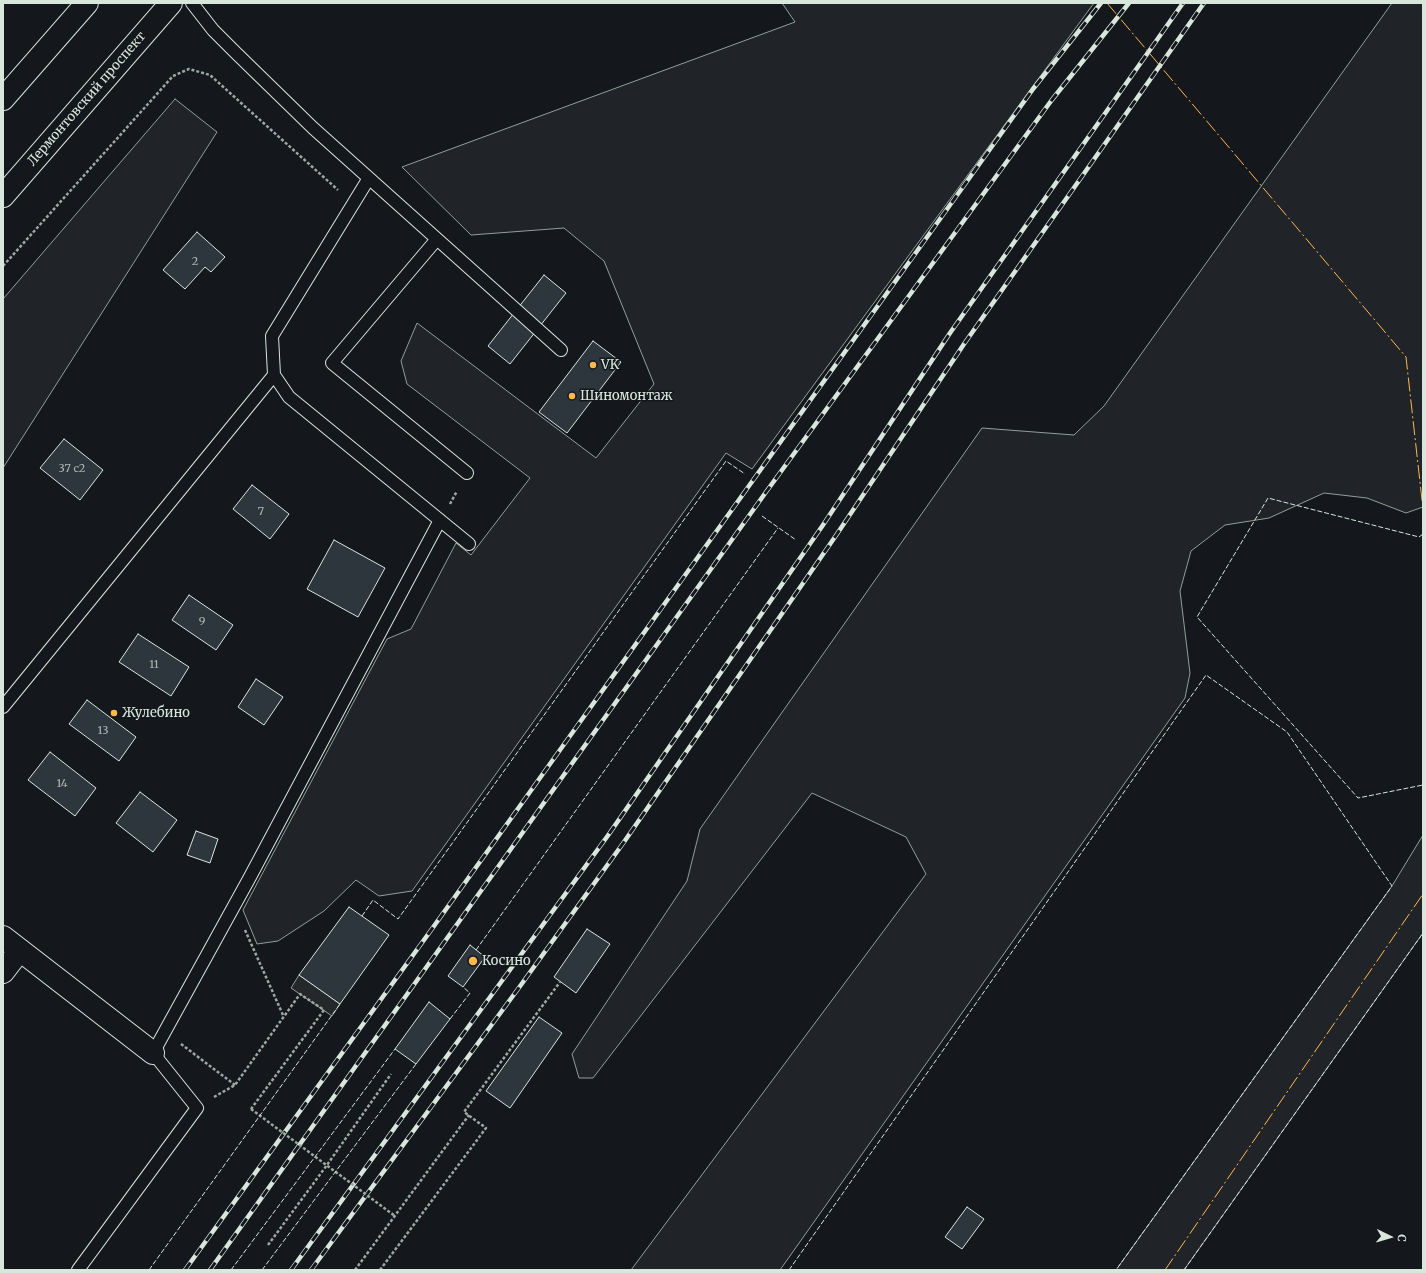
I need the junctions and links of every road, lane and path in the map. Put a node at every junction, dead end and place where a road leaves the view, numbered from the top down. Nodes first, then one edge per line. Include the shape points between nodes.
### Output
1 (87, 3) edge
2 (172, 3) edge
3 (192, 3) edge
4 (3, 99) edge
5 (369, 178) junction
6 (3, 196) edge
7 (353, 204) junction
8 (437, 239) junction
9 (3, 266) edge
10 (561, 350) dead end
11 (274, 375) junction
12 (468, 473) joint
13 (440, 520) junction
14 (469, 544) dead end
15 (3, 707) edge
16 (234, 906) junction
17 (3, 937) edge
18 (20, 950) junction
19 (3, 972) edge
20 (560, 982) dead end
21 (283, 1015) junction
22 (165, 1032) junction
23 (153, 1053) junction
24 (391, 1074) dead end
25 (468, 1115) junction
26 (327, 1165) junction
27 (395, 1216) junction
28 (268, 1245) dead end
29 (78, 1270) edge
30 (355, 1270) edge
31 (380, 1270) edge

1 - 4 main road
2 - 6 main road, Лермонтовский проспект
3 - 5 lane via 213,30 236,53
5 - 7 lane
5 - 8 lane
7 - 9 path via 210,75 189,69 173,76
7 - 11 lane via 272,336
8 - 10 lane
8 - 12 lane via 332,363
11 - 13 lane via 289,397
11 - 15 lane
12 - 13 path
13 - 14 lane
13 - 16 lane
16 - 21 path
16 - 22 lane
17 - 18 main road
18 - 19 main road
18 - 23 main road
20 - 25 path via 464,1112
21 - 22 path via 235,1085
21 - 26 path, bridge via 300,994 324,1010 251,1109
22 - 23 lane
23 - 29 lane via 197,1108
24 - 26 path
25 - 27 path
25 - 31 path via 486,1128
26 - 27 path, bridge
26 - 28 path
27 - 30 path

